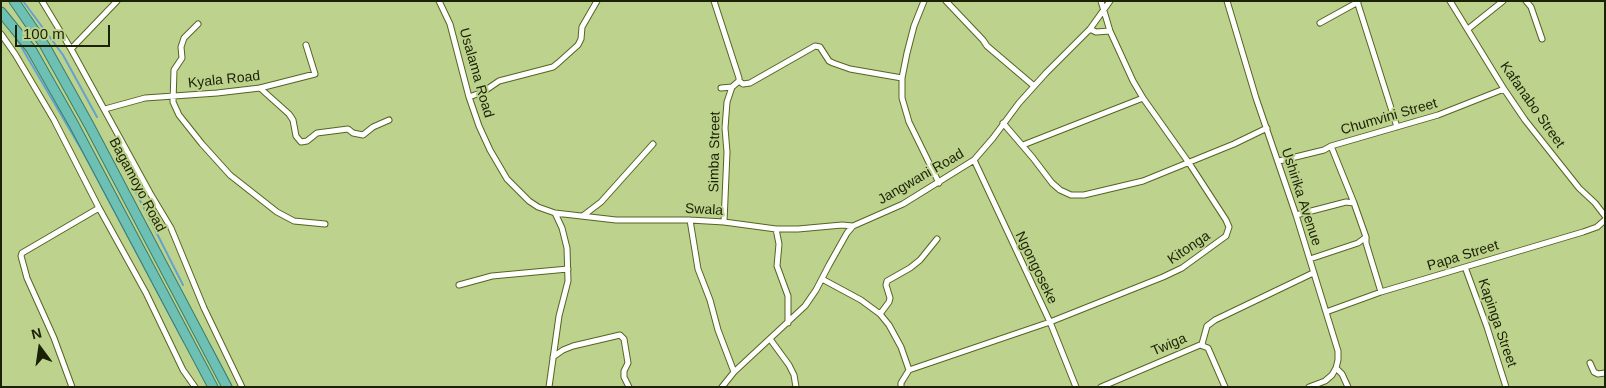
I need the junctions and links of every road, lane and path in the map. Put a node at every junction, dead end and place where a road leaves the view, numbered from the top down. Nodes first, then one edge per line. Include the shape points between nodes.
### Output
1 (14, 1) edge
2 (42, 1) edge
3 (117, 1) edge
4 (439, 1) edge
5 (597, 1) edge
6 (714, 1) edge
7 (924, 1) edge
8 (946, 1) edge
9 (1101, 1) edge
10 (1110, 1) edge
11 (1227, 1) edge
12 (1450, 1) edge
13 (1503, 1) edge
14 (1526, 1) edge
15 (1358, 2) edge
16 (1104, 10) junction
17 (1, 12) edge
18 (1320, 23) dead end
19 (198, 24) dead end
20 (1090, 29) junction
21 (1468, 29) junction
22 (1110, 31) junction
23 (1, 34) edge
24 (1542, 39) dead end
25 (306, 45) dead end
26 (71, 49) junction
27 (902, 78) junction
28 (739, 81) junction
29 (1034, 86) junction
30 (732, 87) junction
31 (260, 88) junction
32 (721, 88) dead end
33 (1504, 89) junction
34 (173, 96) junction
35 (469, 98) junction
36 (1143, 98) junction
37 (104, 109) junction
38 (389, 120) dead end
39 (1003, 123) junction
40 (1267, 128) junction
41 (1397, 128) junction
42 (653, 144) dead end
43 (1023, 145) junction
44 (1331, 146) junction
45 (974, 160) junction
46 (1279, 161) junction
47 (1189, 163) junction
48 (939, 183) junction
49 (1354, 203) junction
50 (99, 208) junction
51 (555, 213) junction
52 (584, 215) junction
53 (1296, 215) junction
54 (1605, 216) edge
55 (690, 220) junction
56 (1605, 220) edge
57 (724, 222) junction
58 (325, 224) dead end
59 (853, 226) junction
60 (776, 229) junction
61 (1366, 237) junction
62 (937, 239) dead end
63 (1310, 258) junction
64 (1465, 267) junction
65 (568, 269) junction
66 (1314, 273) junction
67 (822, 279) junction
68 (459, 285) dead end
69 (1381, 292) junction
70 (1326, 312) junction
71 (880, 314) junction
72 (788, 322) junction
73 (1050, 322) junction
74 (770, 339) junction
75 (1203, 345) junction
76 (553, 358) junction
77 (1590, 363) dead end
78 (1336, 368) junction
79 (909, 370) junction
80 (734, 372) junction
81 (1605, 373) edge
82 (72, 387) edge
83 (195, 387) edge
84 (212, 387) edge
85 (227, 387) edge
86 (242, 387) edge
87 (549, 387) edge
88 (629, 387) edge
89 (722, 387) edge
90 (796, 387) edge
91 (901, 387) edge
92 (1076, 387) edge
93 (1101, 387) edge
94 (1225, 387) edge
95 (1309, 387) edge
96 (1348, 387) edge
97 (1506, 387) edge

1 - 85 highway, Bagamoyo Road via 45,46 89,125
2 - 26 street
3 - 26 street
4 - 35 street, Usalama Road via 456,42
5 - 35 street via 582,27 578,45 553,67 499,81
6 - 28 street
7 - 27 street via 906,53
8 - 29 street via 987,46
9 - 16 street, Kitonga
10 - 16 street, Jangwani Road
11 - 40 street, Ushirika Avenue
12 - 21 street, Kafanabo Street
13 - 21 street
14 - 24 street
15 - 18 street
15 - 41 street
16 - 20 street, Jangwani Road
16 - 22 street, Kitonga
17 - 84 highway, Bagamoyo Road via 41,66
19 - 34 street via 182,43 182,58 174,70
20 - 22 street
20 - 29 street, Jangwani Road
21 - 33 street, Kafanabo Street
22 - 36 street, Kitonga
23 - 50 street via 54,120
25 - 31 street, Kyala Road via 315,74
26 - 37 street
27 - 28 street via 841,66 829,61 820,46 815,46 750,83
27 - 48 street via 902,98 909,122
28 - 30 street
29 - 39 street, Jangwani Road
30 - 32 street
30 - 57 street, Simba Street via 725,128
31 - 34 street, Kyala Road
31 - 38 street via 289,114 301,142 318,133 348,129 363,135
33 - 41 street, Chumvini Street
33 - 54 street, Kafanabo Street via 1579,188
34 - 37 street, Kyala Road via 145,98
34 - 58 street via 179,115 230,175 286,218
35 - 51 street, Usalama Road via 478,126 508,179 529,201
36 - 43 street
36 - 47 street, Kitonga
37 - 86 street via 171,228
39 - 43 street
39 - 45 street, Jangwani Road
40 - 46 street, Ushirika Avenue
40 - 47 street
41 - 44 street, Chumvini Street
42 - 52 street via 601,202
43 - 47 street via 1052,183 1071,195 1084,196 1143,182
44 - 46 street, Chumvini Street
44 - 49 street
45 - 48 street, Jangwani Road
45 - 73 street, Ngongoseke
46 - 53 street, Ushirika Avenue
47 - 73 street, Kitonga via 1229,227 1226,236 1182,268
48 - 59 street, Jangwani Road via 903,204
49 - 53 street via 1346,202
49 - 61 street
50 - 82 street via 21,256
50 - 83 street
51 - 52 street, Swala
51 - 65 street via 564,235
52 - 55 street, Swala via 616,220
53 - 63 street, Ushirika Avenue
55 - 57 street, Swala
55 - 80 street via 698,269
56 - 64 street, Papa Street via 1583,232
57 - 60 street, Swala
59 - 60 street, Swala
59 - 67 street
60 - 72 street via 779,244 777,266 788,296
61 - 63 street via 1358,243
61 - 69 street
62 - 71 street via 920,260 887,281 890,298
63 - 66 street, Ushirika Avenue
64 - 69 street, Papa Street
64 - 97 street, Kapinga Street
65 - 68 street via 492,276
65 - 76 street
66 - 70 street, Ushirika Avenue
66 - 75 street via 1215,320 1207,326
67 - 71 street
67 - 72 street via 805,306
69 - 70 street, Papa Street
70 - 78 street, Ushirika Avenue via 1338,352
71 - 79 street via 901,347
72 - 74 street
73 - 79 street, Kitonga
73 - 92 street, Ngongoseke
74 - 80 street
74 - 90 street via 789,365
75 - 93 street, Twiga
75 - 94 street, Twiga via 1209,351
76 - 87 street
76 - 88 street via 573,346 620,335 624,339 628,363 624,377
77 - 81 street via 1594,372
78 - 95 street via 1325,381
78 - 96 street
79 - 91 street
80 - 89 street

